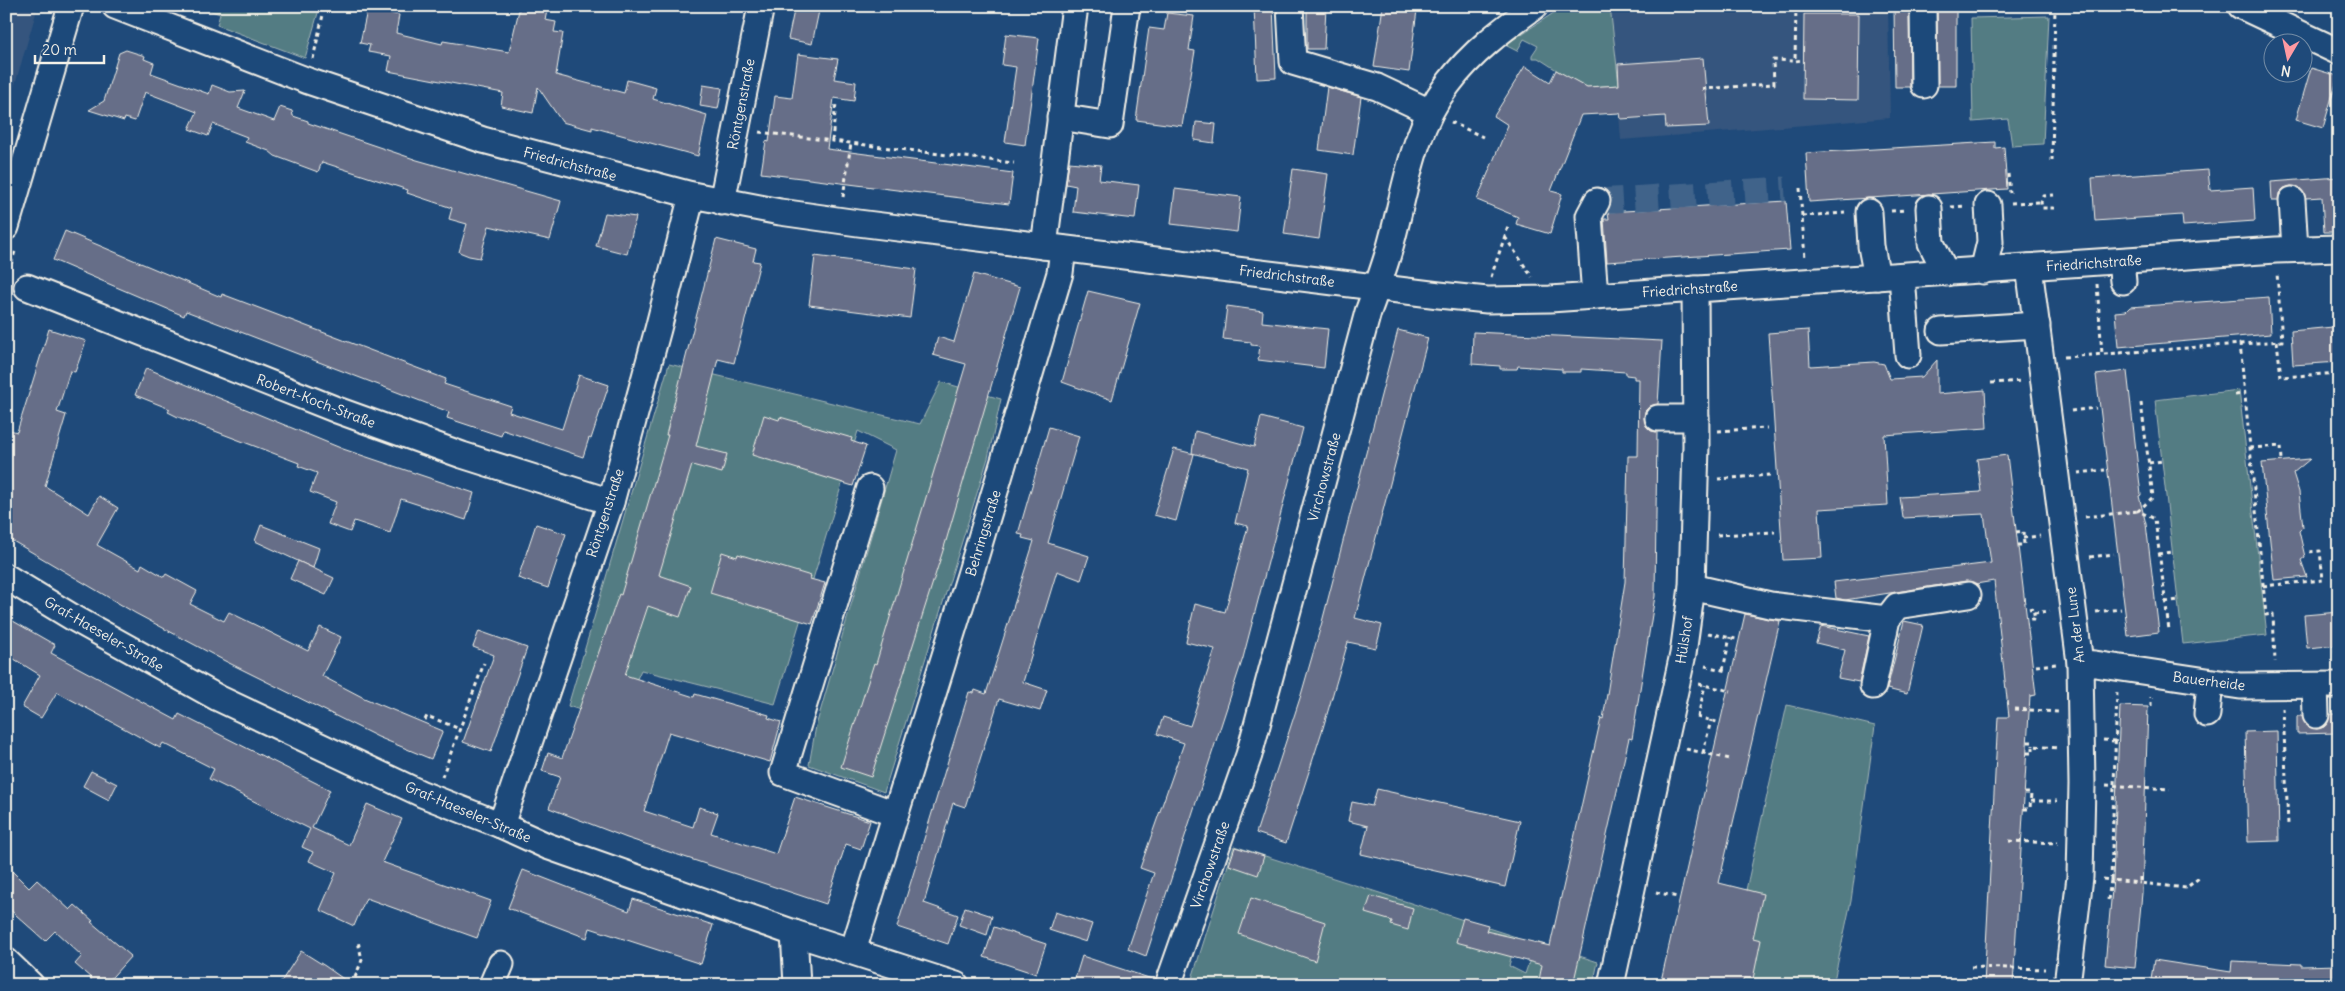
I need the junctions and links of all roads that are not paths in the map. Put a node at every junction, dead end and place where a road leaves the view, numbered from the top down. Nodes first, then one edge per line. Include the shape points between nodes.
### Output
1 (71, 6) edge
2 (115, 6) edge
3 (761, 6) edge
4 (1075, 6) edge
5 (1126, 6) edge
6 (1290, 6) edge
7 (1535, 6) edge
8 (1924, 6) edge
9 (2249, 8) edge
10 (2339, 52) edge
11 (1924, 85) dead end
12 (1060, 117) junction
13 (1439, 117) junction
14 (692, 195) junction
15 (2292, 200) dead end
16 (1597, 201) dead end
17 (722, 202) junction
18 (1999, 204) road end
19 (1929, 208) dead end
20 (1869, 212) dead end
21 (6, 227) edge
22 (1053, 248) junction
23 (2339, 248) edge
24 (2295, 249) junction
25 (2029, 268) junction
26 (1983, 270) junction
27 (1946, 273) junction
28 (1902, 276) junction
29 (1877, 277) junction
30 (27, 286) dead end
31 (1377, 287) junction
32 (1695, 289) junction
33 (1595, 296) junction
34 (2037, 325) junction
35 (1941, 331) dead end
36 (1908, 355) dead end
37 (1658, 418) dead end
38 (1705, 425) junction
39 (870, 488) dead end
40 (611, 502) junction
41 (6, 577) edge
42 (1692, 587) junction
43 (1968, 596) dead end
44 (1887, 619) junction
45 (2073, 663) junction
46 (2210, 683) junction
47 (1872, 686) dead end
48 (2327, 686) edge
49 (2206, 714) dead end
50 (2316, 715) dead end
51 (895, 814) junction
52 (501, 825) junction
53 (794, 934) junction
54 (853, 951) junction
55 (6, 961) edge
56 (1620, 982) edge
57 (31, 985) edge
58 (797, 985) edge
59 (956, 985) edge
60 (1168, 985) edge
61 (2067, 985) edge

1 - 21 street
2 - 14 street, Friedrichstraße via 308,81 483,140
3 - 17 street, Röntgenstraße
4 - 12 street
5 - 12 street via 1110,125
6 - 13 street via 1293,62 1377,87
7 - 13 street, Virchowstraße via 1496,34 1448,84
8 - 11 street
9 - 10 street
12 - 22 street
13 - 31 street, Virchowstraße via 1406,177
14 - 17 street, Friedrichstraße
14 - 40 street, Röntgenstraße
15 - 24 street
16 - 33 street via 1589,216
17 - 22 street, Friedrichstraße
18 - 26 street
19 - 27 street via 1931,243
20 - 29 street
22 - 31 street, Friedrichstraße
22 - 51 street, Behringstraße via 1058,282
23 - 24 street, Friedrichstraße
24 - 25 street, Friedrichstraße via 2122,271
25 - 26 street, Friedrichstraße
25 - 34 street, An der Lune
26 - 27 street, Friedrichstraße
27 - 28 street, Friedrichstraße
28 - 29 street, Friedrichstraße
28 - 36 street
29 - 32 street, Friedrichstraße
30 - 40 street, Robert-Koch-Straße via 337,410 462,455
31 - 33 street, Friedrichstraße via 1487,300
31 - 60 street, Virchowstraße via 1249,755
32 - 33 street, Friedrichstraße
32 - 38 street, Hülshof
34 - 35 street
34 - 45 street, An der Lune
37 - 38 street
38 - 42 street, Hülshof
39 - 51 street via 783,773
40 - 52 street, Röntgenstraße
41 - 52 street, Graf-Haeseler-Straße via 218,698 422,794
42 - 44 street via 1770,605
42 - 56 street, Hülshof via 1683,654
43 - 44 street via 1898,606
44 - 47 street
45 - 46 street, Bauerheide
45 - 61 street, An der Lune via 2082,784 2080,877
46 - 48 street, Bauerheide
46 - 49 street
48 - 50 street
51 - 54 street, Behringstraße
52 - 53 street, Graf-Haeseler-Straße via 547,846
53 - 54 street, Graf-Haeseler-Straße
53 - 58 street
54 - 59 street, Graf-Haeseler-Straße
55 - 57 street

